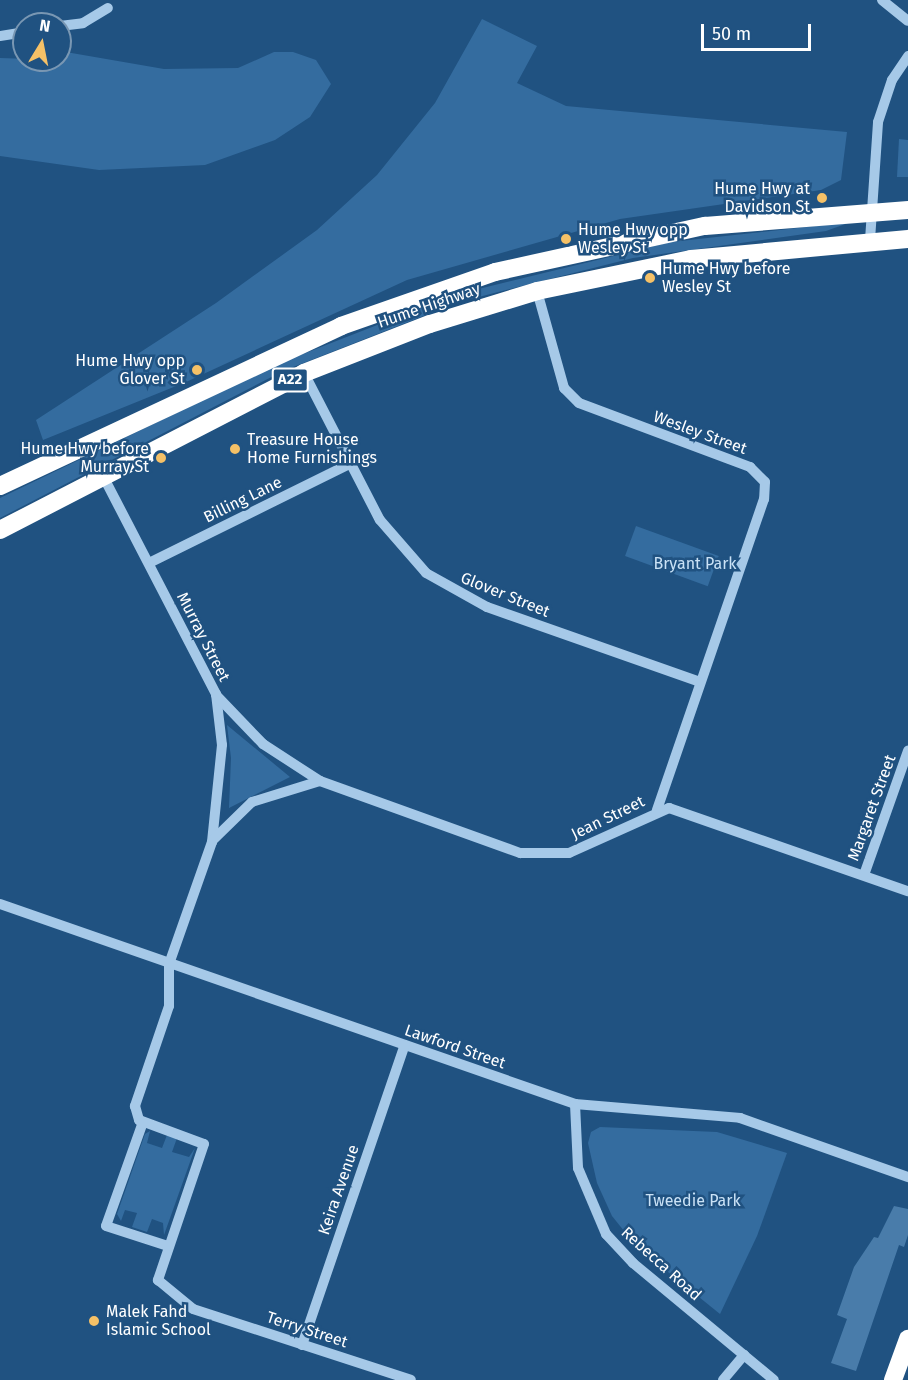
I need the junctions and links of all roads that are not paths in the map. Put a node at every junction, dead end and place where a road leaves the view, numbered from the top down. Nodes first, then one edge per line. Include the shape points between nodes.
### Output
1 (882, 0) edge
2 (108, 8) dead end
3 (908, 21) edge
4 (72, 24) edge
5 (908, 57) edge
6 (872, 210) junction
7 (908, 210) edge
8 (908, 239) edge
9 (870, 240) junction
10 (537, 291) junction
11 (304, 373) junction
12 (349, 464) junction
13 (102, 474) junction
14 (0, 486) edge
15 (0, 530) edge
16 (149, 563) junction
17 (697, 681) junction
18 (216, 694) junction
19 (908, 751) edge
20 (320, 782) junction
21 (657, 810) junction
22 (212, 842) junction
23 (864, 875) junction
24 (908, 891) edge
25 (0, 904) edge
26 (169, 964) junction
27 (405, 1046) junction
28 (575, 1104) junction
29 (143, 1122) junction
30 (908, 1176) edge
31 (168, 1246) junction
32 (908, 1339) edge
33 (302, 1345) junction
34 (744, 1355) junction
35 (411, 1380) edge
36 (723, 1380) edge
37 (774, 1380) edge
38 (893, 1380) edge

1 - 3 street
2 - 4 street via 83,23
5 - 6 street via 892,80 878,122
6 - 7 highway, Hume Highway / A22
6 - 9 street
6 - 14 highway, Hume Highway / A22 via 665,233 495,272 341,326
8 - 9 highway, Hume Highway / A22
9 - 10 highway, Hume Highway / A22 via 691,259
10 - 11 highway, Hume Highway / A22 via 430,324
10 - 17 street, Wesley Street via 564,388 579,403 750,467 765,482 764,499
11 - 12 street, Glover Street
11 - 13 highway, Hume Highway / A22
12 - 16 street, Billing Lane
12 - 17 street, Glover Street via 398,545 453,591
13 - 15 highway, Hume Highway / A22
13 - 16 street, Murray Street
16 - 18 street, Murray Street
17 - 21 street, Wesley Street
18 - 20 street, Jean Street via 263,744
18 - 22 street, Murray Street via 223,774
19 - 23 street, Margaret Street
20 - 21 street, Jean Street via 537,856 569,853
20 - 22 street via 252,802
21 - 23 street, Jean Street via 682,811
22 - 26 street, Murray Street
23 - 24 street, Jean Street
25 - 26 street, Lawford Street
26 - 27 street, Lawford Street
26 - 29 street, Murray Street via 169,1006 135,1106
27 - 28 street, Lawford Street
27 - 33 street, Keira Avenue
28 - 30 street, Lawford Street via 740,1118
28 - 34 street, Rebecca Road via 578,1168 606,1234
29 - 31 street via 204,1144
29 - 31 street via 106,1226
31 - 33 street, Terry Street via 158,1280 194,1309
32 - 38 highway
33 - 35 street, Terry Street
34 - 36 street
34 - 37 street, Rebecca Road

